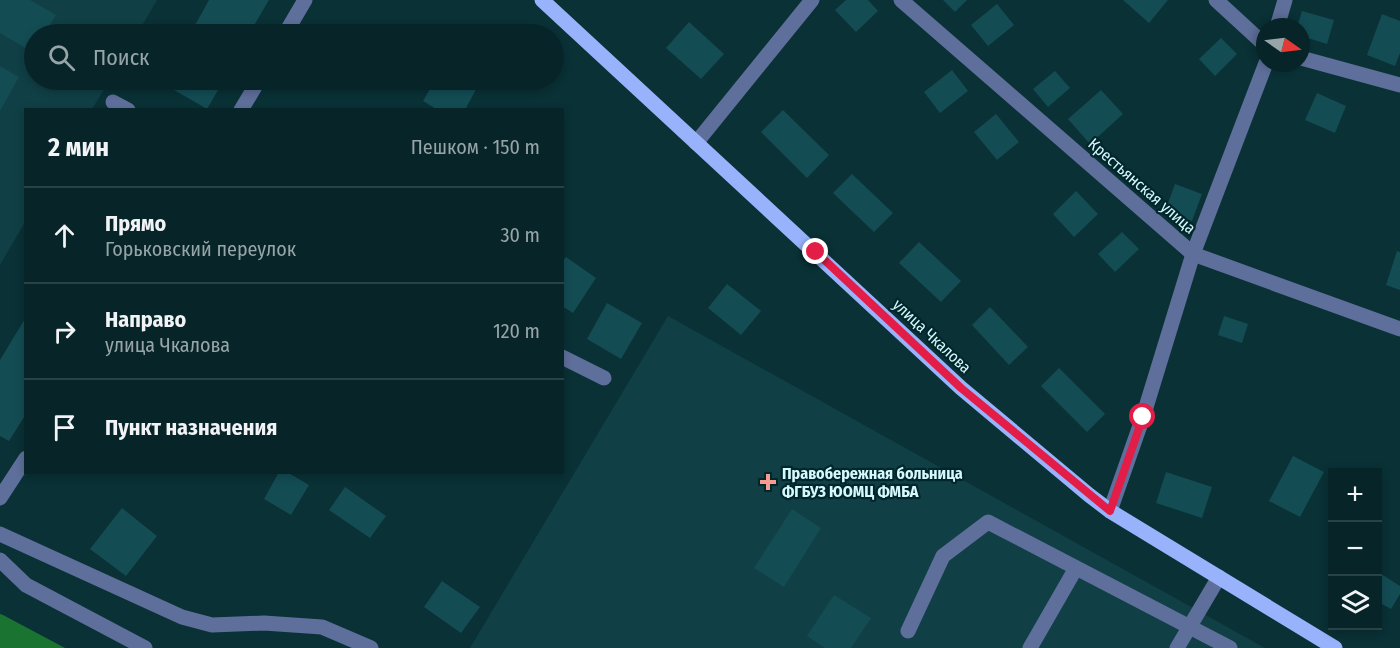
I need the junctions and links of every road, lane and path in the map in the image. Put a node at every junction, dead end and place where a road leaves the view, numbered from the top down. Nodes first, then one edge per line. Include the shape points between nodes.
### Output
1 (305, 0) edge
2 (542, 0) edge
3 (812, 0) edge
4 (901, 0) edge
5 (1216, 0) edge
6 (1285, 0) edge
7 (1280, 18) edge
8 (291, 24) edge
9 (1256, 37) edge
10 (1310, 60) edge
11 (1263, 72) edge
12 (1400, 85) edge
13 (253, 90) edge
14 (113, 102) dead end
15 (124, 108) edge
16 (242, 108) edge
17 (696, 143) junction
18 (1193, 254) junction
19 (1400, 328) edge
20 (564, 358) edge
21 (604, 378) dead end
22 (24, 461) edge
23 (0, 498) edge
24 (1110, 511) junction
25 (0, 534) edge
26 (0, 560) edge
27 (1076, 568) junction
28 (1219, 577) junction
29 (1190, 627) junction
30 (908, 631) dead end
31 (145, 648) edge
32 (371, 648) edge
33 (1030, 648) edge
34 (1177, 648) edge
35 (1230, 648) edge
36 (1335, 648) edge

1 - 8 street
2 - 17 main road, улица Чкалова
3 - 17 street
4 - 18 street, Крестьянская улица
5 - 9 street
6 - 7 street
10 - 12 street
11 - 18 street
13 - 16 street
14 - 15 street
17 - 24 main road, улица Чкалова via 961,388
18 - 19 street, Крестьянская улица
18 - 24 street
20 - 21 street
22 - 23 street
24 - 28 main road, улица Чкалова
25 - 32 street via 182,617 212,625 322,627
26 - 31 street via 26,585
27 - 29 street
27 - 30 street via 988,522 943,556
27 - 33 street
28 - 29 street
28 - 36 main road, улица Чкалова
29 - 34 street
29 - 35 street

